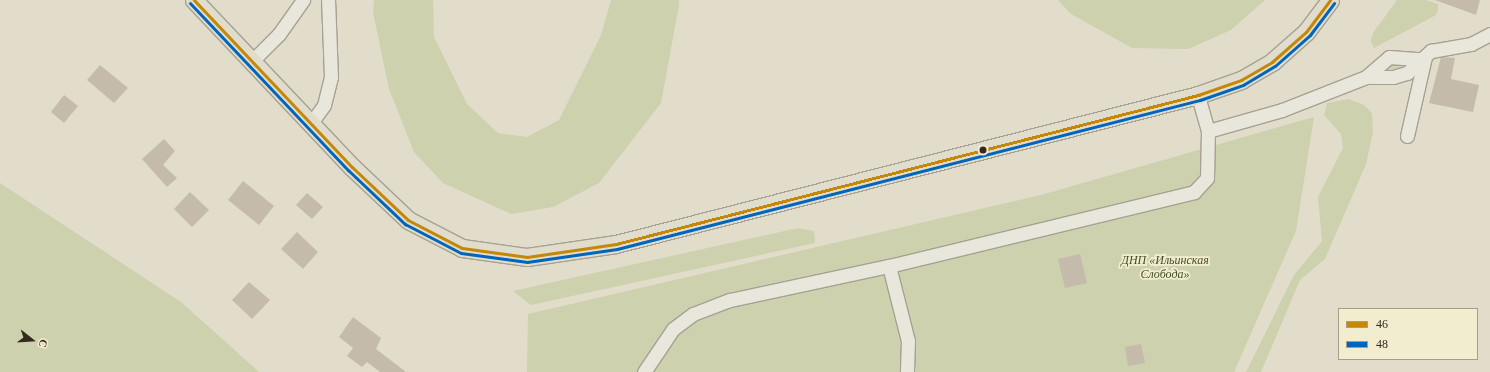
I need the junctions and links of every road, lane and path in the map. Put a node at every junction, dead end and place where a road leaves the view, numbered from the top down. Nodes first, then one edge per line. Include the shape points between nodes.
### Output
1 (194, 0) edge
2 (303, 0) edge
3 (328, 0) edge
4 (1330, 0) edge
5 (1490, 34) edge
6 (1423, 57) junction
7 (252, 61) junction
8 (1366, 77) junction
9 (1198, 95) junction
10 (311, 123) junction
11 (1208, 131) junction
12 (1407, 136) dead end
13 (889, 266) junction
14 (644, 372) edge
15 (907, 372) edge

1 - 7 main road
2 - 7 street via 279,34
3 - 10 street via 329,91
4 - 9 main road via 1306,32 1272,62 1241,80
5 - 6 street via 1471,44
6 - 8 street via 1406,73 1394,77
6 - 8 street via 1389,57
6 - 12 street
7 - 10 main road
8 - 11 street via 1282,110
9 - 10 main road via 716,220 586,250 536,256 479,252 426,232 386,201
9 - 11 street
11 - 13 street via 1207,178 1194,192
13 - 14 street via 730,300 693,314 673,329
13 - 15 street via 908,341

